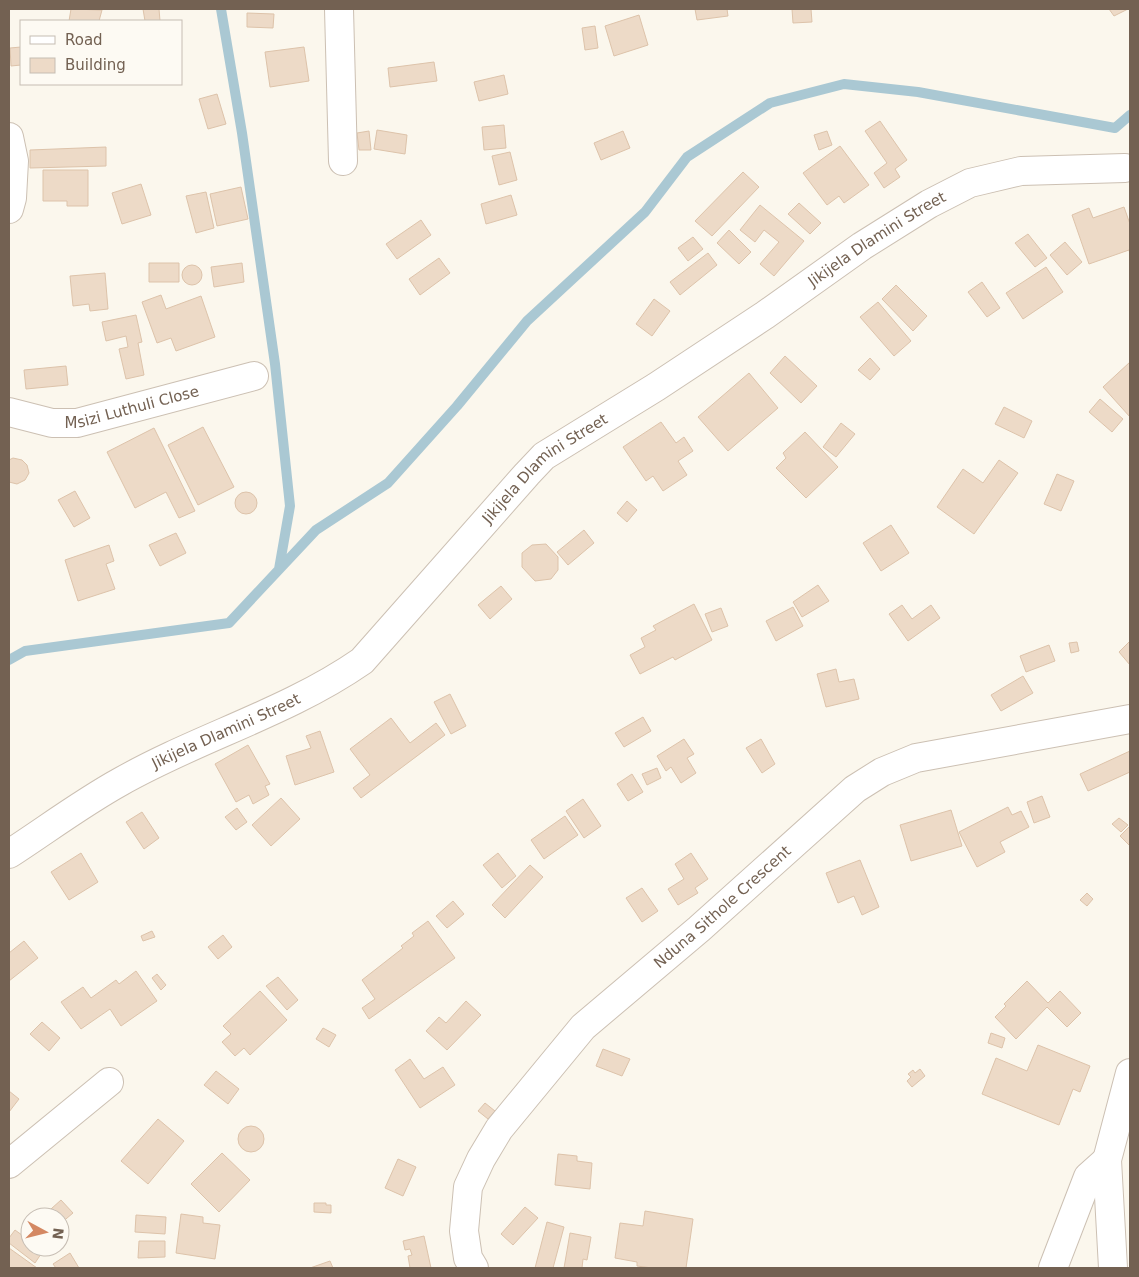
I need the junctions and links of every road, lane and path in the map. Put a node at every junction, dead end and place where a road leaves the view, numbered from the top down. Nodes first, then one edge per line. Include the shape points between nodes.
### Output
1 (339, 9) edge
2 (9, 137) edge
3 (343, 161) dead end
4 (1125, 168) dead end
5 (9, 209) edge
6 (254, 376) dead end
7 (9, 412) edge
8 (1130, 718) edge
9 (9, 854) edge
10 (1130, 1073) edge
11 (108, 1082) dead end
12 (1107, 1160) junction
13 (9, 1164) edge
14 (474, 1268) edge
15 (1053, 1268) edge
16 (1113, 1268) edge

1 - 3 street
2 - 5 street via 14,161
4 - 9 street, Jikijela Dlamini Street via 1022,171 970,184 929,204 663,382 544,456 362,661 338,678 120,782
6 - 7 street, Msizi Luthuli Close via 77,423 52,423
8 - 14 street, Nduna Sithole Crescent via 916,758 882,772 855,789 699,929 582,1027 499,1129 480,1159 468,1187 464,1231 468,1258
10 - 12 street
11 - 13 street
12 - 15 street via 1092,1172 1086,1183
12 - 16 street

